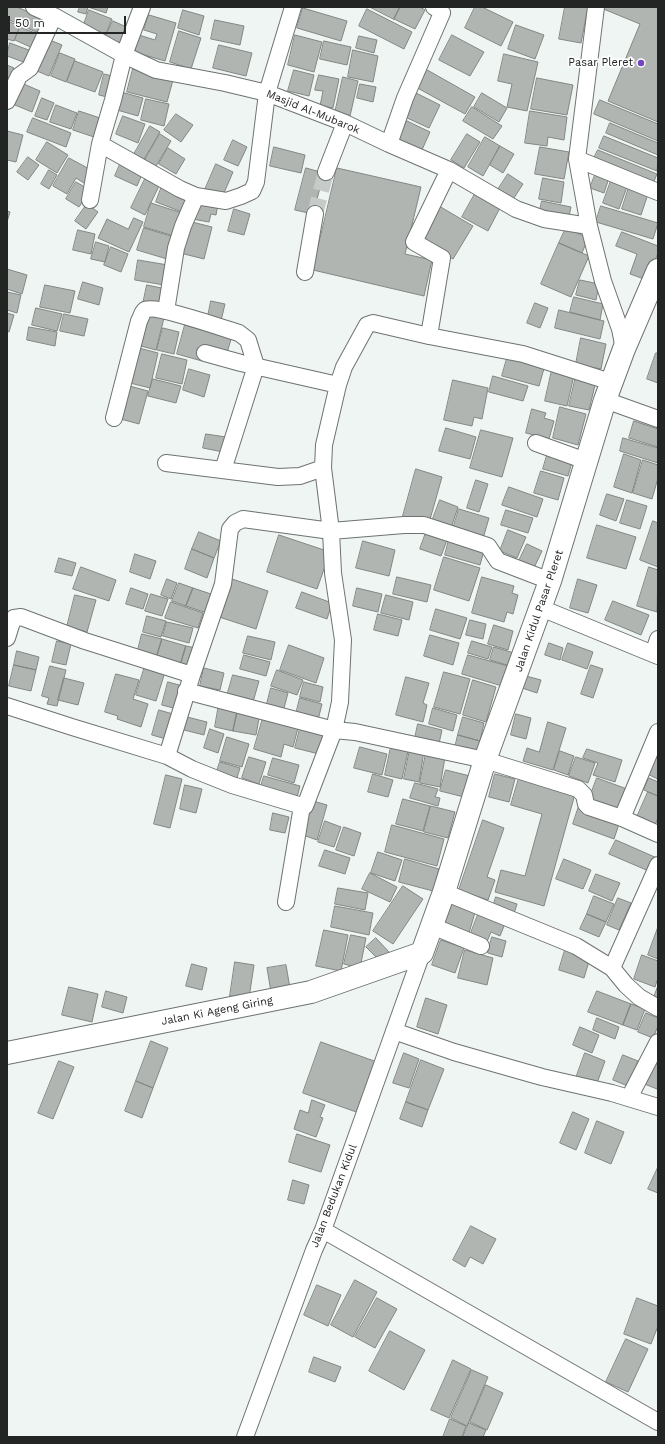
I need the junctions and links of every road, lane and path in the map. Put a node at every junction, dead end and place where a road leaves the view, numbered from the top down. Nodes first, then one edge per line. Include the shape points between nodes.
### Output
1 (34, 7) edge
2 (142, 7) edge
3 (293, 7) edge
4 (434, 7) edge
5 (596, 7) edge
6 (54, 16) junction
7 (124, 55) junction
8 (267, 93) junction
9 (7, 101) edge
10 (345, 123) junction
11 (100, 144) junction
12 (388, 144) junction
13 (577, 159) junction
14 (449, 170) junction
15 (326, 172) tunnel mouth
16 (658, 192) edge
17 (196, 196) junction
18 (90, 200) dead end
19 (315, 214) tunnel mouth
20 (589, 226) junction
21 (658, 270) edge
22 (306, 272) dead end
23 (166, 311) junction
24 (429, 336) junction
25 (624, 349) junction
26 (205, 353) dead end
27 (256, 366) junction
28 (338, 385) junction
29 (608, 391) junction
30 (114, 418) dead end
31 (658, 419) edge
32 (536, 444) dead end
33 (586, 461) junction
34 (166, 463) dead end
35 (323, 468) junction
36 (223, 470) junction
37 (330, 531) junction
38 (550, 581) junction
39 (541, 608) junction
40 (7, 638) edge
41 (656, 650) edge
42 (192, 675) junction
43 (186, 691) junction
44 (7, 706) edge
45 (334, 730) junction
46 (657, 735) edge
47 (167, 756) junction
48 (485, 760) junction
49 (302, 806) junction
50 (622, 818) junction
51 (658, 834) edge
52 (658, 865) edge
53 (444, 892) junction
54 (286, 902) dead end
55 (432, 926) junction
56 (481, 946) dead end
57 (422, 953) junction
58 (612, 968) junction
59 (658, 1008) edge
60 (394, 1032) junction
61 (658, 1042) edge
62 (7, 1053) edge
63 (629, 1098) junction
64 (658, 1107) edge
65 (323, 1230) junction
66 (658, 1422) edge
67 (245, 1437) edge

1 - 6 street, Masjid Al-Mubarok
2 - 7 street
3 - 8 street
4 - 12 street via 442,13
5 - 13 street
6 - 7 street, Masjid Al-Mubarok
6 - 9 street via 30,68 19,76
7 - 8 street, Masjid Al-Mubarok via 156,70
7 - 11 street
8 - 10 street, Masjid Al-Mubarok
8 - 17 street via 256,182 252,191 226,201
10 - 12 street, Masjid Al-Mubarok
10 - 15 street
11 - 17 street
11 - 18 street
12 - 14 street, Masjid Al-Mubarok
13 - 16 street
13 - 20 street
14 - 20 street, Masjid Al-Mubarok via 516,209 544,219
14 - 24 street via 414,242 442,258
17 - 23 street via 176,248
19 - 22 street
20 - 25 street
21 - 25 street, Jalan Kidul Pasar Pleret
23 - 27 street via 239,333 248,340
23 - 30 street via 146,310 139,321
24 - 28 street via 373,323 367,325
24 - 29 street via 524,354
25 - 29 street, Jalan Kidul Pasar Pleret
26 - 27 street
27 - 28 street
27 - 36 street
28 - 35 street via 324,445
29 - 31 street
29 - 33 street, Jalan Kidul Pasar Pleret
32 - 33 street
33 - 38 street, Jalan Kidul Pasar Pleret
34 - 36 street
35 - 36 street via 300,476 278,477
35 - 37 street
37 - 38 street via 424,525 488,546 498,561
37 - 42 street via 243,519 235,523 230,529 223,584
37 - 45 street via 343,640 340,702
38 - 39 street, Jalan Kidul Pasar Pleret
39 - 41 street
39 - 48 street, Jalan Kidul Pasar Pleret
40 - 42 street via 14,618 20,617
42 - 43 street
43 - 45 street
43 - 47 street
44 - 47 street
45 - 48 street via 355,732
45 - 49 street via 305,806
46 - 50 street
47 - 49 street via 232,785
48 - 50 street via 578,789 589,807
48 - 53 street, Jalan Kidul Pasar Pleret
49 - 54 street
50 - 51 street
52 - 58 street
53 - 55 street, Jalan Kidul Pasar Pleret
53 - 58 street via 576,946
55 - 56 street
55 - 57 street, Jalan Kidul Pasar Pleret
57 - 60 street, Jalan Bedukan Kidul
57 - 62 street, Jalan Ki Ageng Giring via 311,992
58 - 59 street via 639,997
60 - 63 street via 542,1077
60 - 65 street, Jalan Bedukan Kidul
61 - 63 street
63 - 64 street
65 - 66 street
65 - 67 street, Jalan Bedukan Kidul

